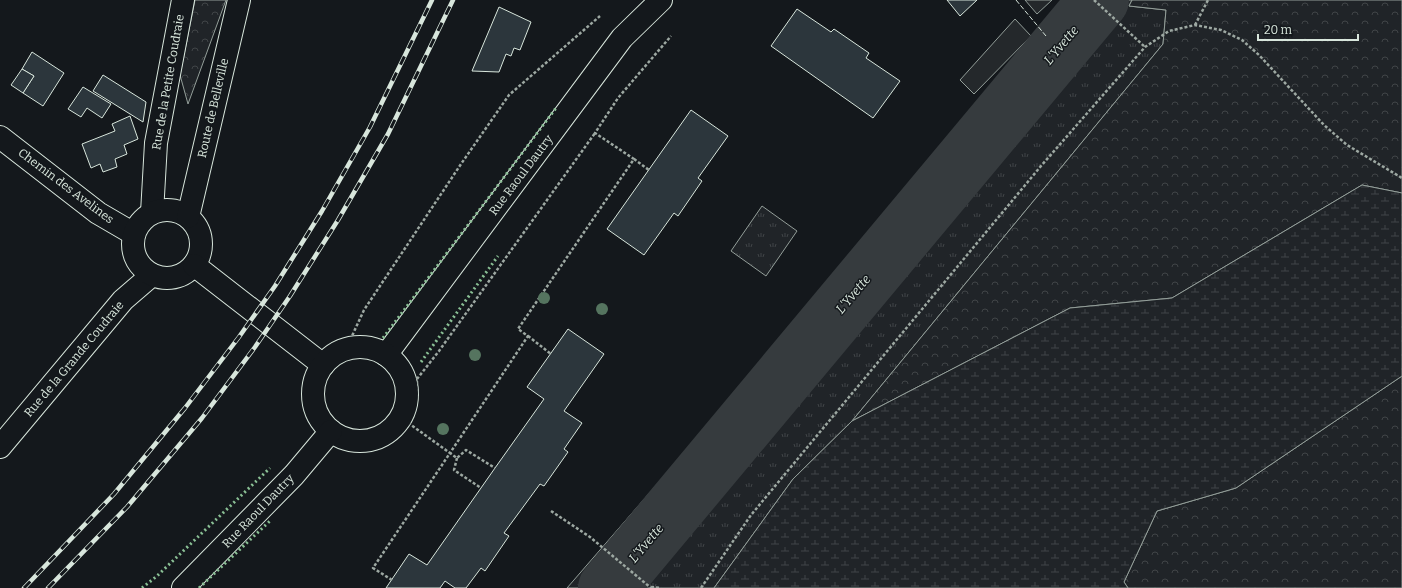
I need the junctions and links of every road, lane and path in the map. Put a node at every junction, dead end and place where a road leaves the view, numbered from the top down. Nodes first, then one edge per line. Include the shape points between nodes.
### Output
1 (183, 0) edge
2 (239, 0) edge
3 (661, 0) edge
4 (1094, 0) edge
5 (1208, 0) edge
6 (637, 23) junction
7 (1195, 25) junction
8 (671, 36) dead end
9 (1145, 47) junction
10 (594, 133) junction
11 (0, 137) edge
12 (634, 159) junction
13 (649, 170) dead end
14 (1402, 178) edge
15 (152, 213) junction
16 (188, 216) junction
17 (134, 234) junction
18 (194, 265) junction
19 (152, 275) junction
20 (528, 336) junction
21 (346, 349) junction
22 (551, 354) dead end
23 (386, 355) junction
24 (323, 365) junction
25 (405, 420) junction
26 (331, 431) junction
27 (0, 447) edge
28 (450, 452) junction
29 (457, 458) junction
30 (496, 468) dead end
31 (481, 488) dead end
32 (551, 511) dead end
33 (392, 580) dead end
34 (651, 587) edge
35 (183, 588) edge
36 (661, 588) edge
37 (701, 588) edge

1 - 15 main road, Rue de la Petite Coudraie via 156,143
2 - 16 main road, Route de Belleville
3 - 6 main road, Rue Raoul Dautry
4 - 9 path
5 - 7 path
6 - 21 path via 608,9 509,95 364,310
6 - 23 main road, Rue Raoul Dautry via 622,38
7 - 9 path via 1169,31
7 - 14 path via 1221,30 1242,40 1329,130 1347,145
8 - 10 path via 618,98
9 - 37 path via 1031,177 756,509
10 - 12 path
10 - 25 path via 439,352 417,379 417,397
11 - 17 main road, Chemin des Avelines via 98,213
12 - 13 path
12 - 20 path via 518,329
15 - 16 main road via 171,209
15 - 17 main road via 144,218
16 - 18 main road via 196,225 201,240 199,256
17 - 19 main road via 134,254 141,266
18 - 19 main road via 185,273 174,277
18 - 24 main road
19 - 27 main road, Rue de la Grande Coudraie via 122,300
20 - 22 path
20 - 28 path
21 - 23 main road via 374,349
21 - 24 main road via 333,355
23 - 25 main road via 397,365 405,378 408,393
24 - 26 main road via 316,378 313,393 315,407 321,420
25 - 26 main road via 374,439 359,441 344,438
25 - 28 path
26 - 35 main road, Rue Raoul Dautry via 294,475
28 - 29 path
28 - 33 path via 373,568
29 - 30 path via 466,450
29 - 31 path via 454,470
32 - 34 path via 590,537
34 - 36 path

